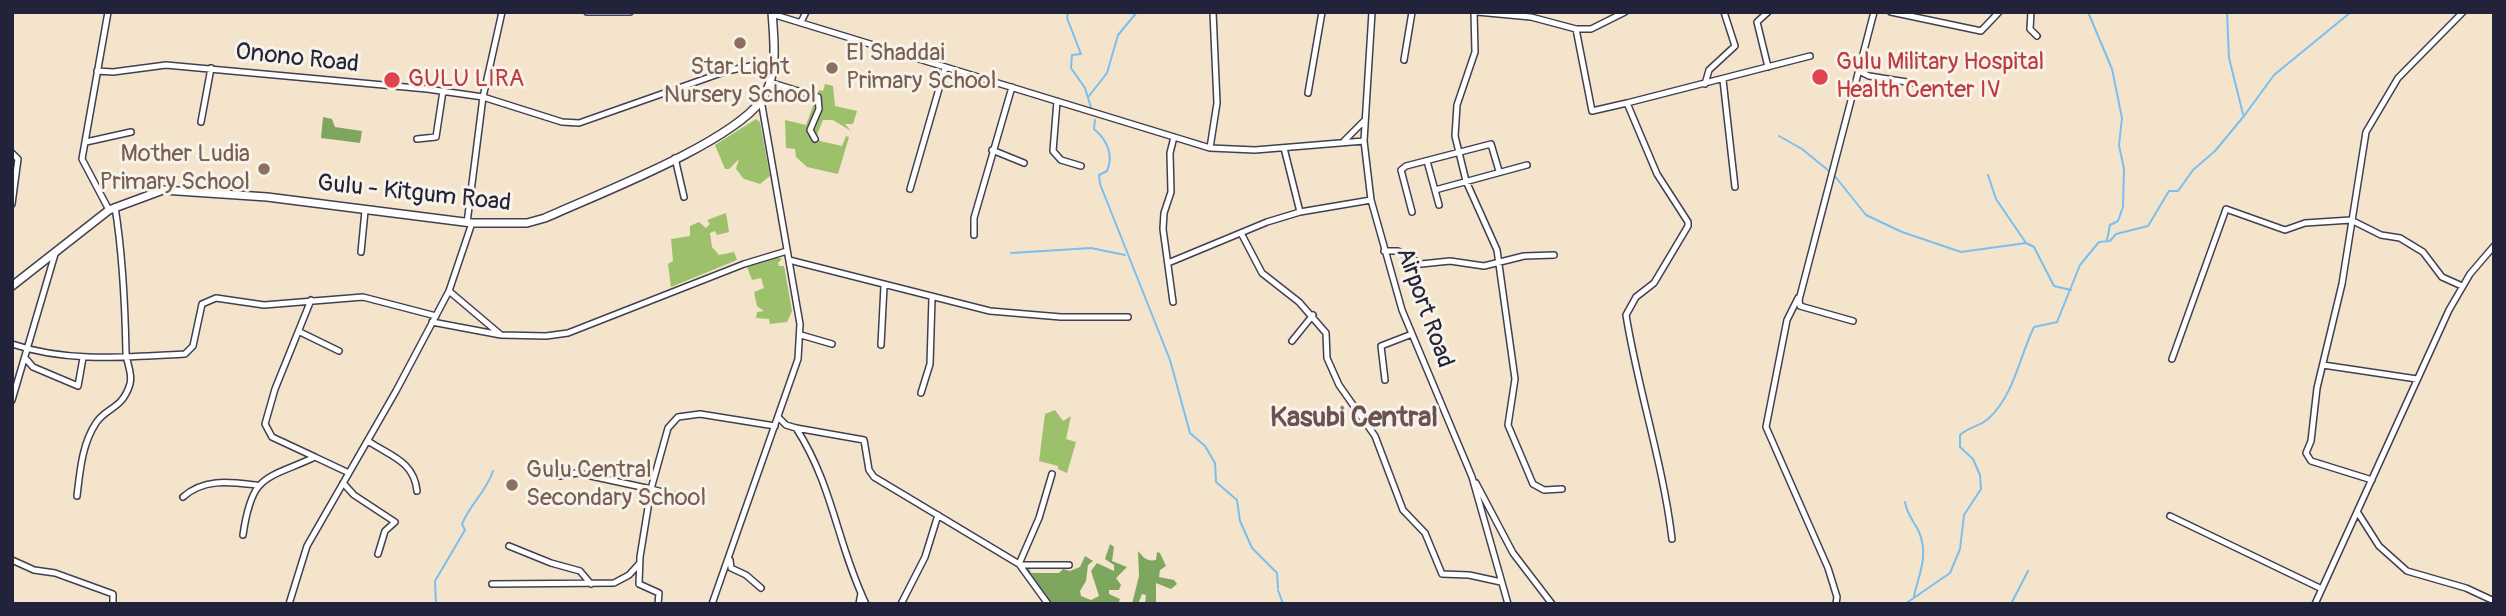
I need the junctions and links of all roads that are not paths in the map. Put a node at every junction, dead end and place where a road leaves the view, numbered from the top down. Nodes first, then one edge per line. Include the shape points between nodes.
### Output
1 (108, 12) edge
2 (502, 12) edge
3 (587, 12) edge
4 (630, 12) edge
5 (806, 12) edge
6 (1213, 12) edge
7 (1322, 12) edge
8 (1372, 12) edge
9 (1412, 12) edge
10 (1475, 12) edge
11 (1625, 12) edge
12 (1724, 12) edge
13 (1768, 12) edge
14 (1874, 12) edge
15 (1891, 12) edge
16 (1999, 12) edge
17 (2031, 12) edge
18 (2463, 12) edge
19 (772, 13) edge
20 (1532, 15) edge
21 (801, 22) junction
22 (1576, 29) junction
23 (2037, 36) dead end
24 (1810, 56) dead end
25 (1404, 60) dead end
26 (774, 61) junction
27 (1768, 67) junction
28 (211, 68) junction
29 (945, 68) junction
30 (97, 71) junction
31 (1859, 71) junction
32 (1723, 80) junction
33 (769, 82) junction
34 (1913, 83) dead end
35 (1705, 84) junction
36 (1012, 86) junction
37 (443, 91) junction
38 (1308, 93) dead end
39 (483, 97) junction
40 (761, 100) junction
41 (1057, 101) junction
42 (1627, 103) junction
43 (1364, 121) junction
44 (201, 122) dead end
45 (131, 132) dead end
46 (1174, 137) junction
47 (417, 139) dead end
48 (815, 139) dead end
49 (1364, 141) junction
50 (86, 142) junction
51 (1343, 142) junction
52 (1210, 148) junction
53 (1284, 148) junction
54 (992, 150) junction
55 (12, 153) edge
56 (1458, 153) junction
57 (675, 158) junction
58 (1427, 161) junction
59 (1024, 163) dead end
60 (1527, 165) dead end
61 (1081, 166) dead end
62 (1499, 172) junction
63 (1466, 181) junction
64 (1735, 187) dead end
65 (911, 188) dead end
66 (1435, 190) junction
67 (684, 197) dead end
68 (1371, 200) junction
69 (12, 204) edge
70 (1439, 205) dead end
71 (112, 209) junction
72 (365, 211) junction
73 (1300, 212) junction
74 (1412, 212) dead end
75 (2351, 219) junction
76 (470, 223) junction
77 (1241, 233) junction
78 (974, 235) dead end
79 (2494, 246) edge
80 (55, 251) junction
81 (787, 251) junction
82 (1384, 251) junction
83 (361, 252) dead end
84 (1554, 256) dead end
85 (789, 260) junction
86 (1498, 262) junction
87 (1168, 263) junction
88 (12, 286) edge
89 (884, 286) junction
90 (2462, 286) junction
91 (449, 291) junction
92 (1800, 296) junction
93 (932, 298) junction
94 (311, 300) junction
95 (1173, 302) dead end
96 (1313, 315) junction
97 (436, 316) junction
98 (1128, 317) dead end
99 (1853, 321) dead end
100 (432, 322) junction
101 (300, 332) junction
102 (1412, 334) junction
103 (501, 335) junction
104 (801, 335) junction
105 (1292, 341) dead end
106 (12, 344) edge
107 (832, 344) dead end
108 (881, 345) dead end
109 (29, 350) junction
110 (339, 351) dead end
111 (126, 356) junction
112 (83, 358) junction
113 (26, 359) junction
114 (2172, 359) dead end
115 (2323, 365) junction
116 (2417, 379) junction
117 (1385, 380) dead end
118 (922, 393) dead end
119 (12, 400) edge
120 (779, 418) junction
121 (775, 426) junction
122 (796, 428) junction
123 (368, 441) junction
124 (315, 457) junction
125 (349, 473) junction
126 (1052, 474) dead end
127 (559, 476) dead end
128 (1472, 477) junction
129 (2372, 480) junction
130 (343, 483) junction
131 (256, 485) junction
132 (651, 489) junction
133 (1562, 489) dead end
134 (417, 491) dead end
135 (77, 496) dead end
136 (183, 497) dead end
137 (686, 498) dead end
138 (2358, 513) junction
139 (939, 515) junction
140 (2170, 516) dead end
141 (243, 535) dead end
142 (1672, 538) dead end
143 (509, 546) dead end
144 (378, 554) dead end
145 (730, 556) junction
146 (12, 560) edge
147 (639, 564) junction
148 (1019, 564) junction
149 (1069, 565) dead end
150 (1502, 582) junction
151 (492, 584) dead end
152 (592, 584) junction
153 (761, 588) dead end
154 (2322, 589) junction
155 (861, 593) junction
156 (715, 595) junction
157 (2494, 601) edge
158 (113, 604) edge
159 (289, 604) edge
160 (658, 604) edge
161 (712, 604) edge
162 (718, 604) edge
163 (859, 604) edge
164 (866, 604) edge
165 (901, 604) edge
166 (1048, 604) edge
167 (1508, 604) edge
168 (1552, 604) edge
169 (1836, 604) edge
170 (2315, 604) edge

1 - 30 street
2 - 39 street
3 - 4 street
5 - 21 street
6 - 52 street via 1217,103
7 - 38 street
8 - 43 street, Airport Road
9 - 25 street
10 - 20 street
10 - 56 street via 1475,52 1454,120
11 - 22 street via 1591,29
12 - 35 street via 1735,46 1709,70
13 - 27 street via 1757,22
14 - 31 street
15 - 16 street via 1981,31
17 - 23 street via 2030,29
18 - 75 street via 2405,70 2379,106 2362,141
19 - 21 street
19 - 26 main road, Gulu - Kitgum Road
20 - 22 street
21 - 29 street
22 - 42 street via 1591,111
24 - 27 street
26 - 33 main road, Gulu - Kitgum Road
26 - 39 street, Onono Road via 727,71 579,123
27 - 32 street
28 - 30 street, Onono Road via 148,65
28 - 37 street, Onono Road
28 - 44 street
29 - 36 street
29 - 65 street
30 - 50 street
31 - 34 street
31 - 92 street
32 - 35 street
32 - 64 street
33 - 40 main road, Gulu - Kitgum Road
33 - 48 street via 818,97 821,103 810,130
35 - 42 street
36 - 41 street
36 - 54 street
37 - 39 street, Onono Road
37 - 47 street via 436,137
39 - 76 street
40 - 57 main road, Gulu - Kitgum Road via 723,132
40 - 81 street
41 - 46 street
41 - 61 street via 1053,151 1060,160
42 - 142 street via 1657,174 1688,223 1654,283 1636,297 1626,315
43 - 49 street, Airport Road
43 - 51 street
45 - 50 street
46 - 52 street
46 - 87 street via 1171,192 1163,229
49 - 51 street
49 - 68 street, Airport Road
50 - 71 street via 84,166
51 - 53 street
52 - 53 street
53 - 73 street
54 - 59 street
54 - 78 street
55 - 69 street via 18,159
56 - 58 street
56 - 62 street via 1491,144
56 - 63 street
57 - 67 street
57 - 76 main road, Gulu - Kitgum Road via 545,218 527,223
58 - 66 street
58 - 74 street via 1401,170
60 - 62 street
62 - 63 street
63 - 66 street
63 - 86 street via 1489,227
66 - 70 street
68 - 73 street
68 - 82 street, Airport Road
71 - 72 main road, Gulu - Kitgum Road via 142,195 181,189
71 - 80 main road, Gulu - Kitgum Road
71 - 111 street via 126,291
72 - 76 main road, Gulu - Kitgum Road
72 - 83 street
73 - 77 street
75 - 90 street via 2381,235 2400,238 2423,253 2442,277
75 - 114 street via 2303,223 2286,230 2227,209
75 - 115 street
76 - 91 street
77 - 87 street
77 - 96 street via 1268,280
79 - 90 street
80 - 88 main road, Gulu - Kitgum Road
80 - 109 street
81 - 85 street
81 - 103 street via 568,333
82 - 86 street via 1398,251 1421,264 1450,261 1484,267
82 - 102 street, Airport Road
84 - 86 street
85 - 89 street
85 - 104 street
86 - 133 street via 1515,379 1508,425 1533,485
87 - 95 street
89 - 93 street
89 - 108 street
90 - 116 street
91 - 97 street
91 - 103 street
92 - 99 street via 1800,306
92 - 169 street via 1787,320 1766,427 1833,580
93 - 98 street via 1008,313
93 - 118 street via 930,364
94 - 97 street via 373,298
94 - 101 street
94 - 111 street via 264,305 211,298 199,311 188,353
96 - 105 street
96 - 150 street via 1326,333 1327,358 1339,385 1375,436 1403,510 1425,533 1443,574
97 - 100 street
100 - 103 street
100 - 123 street
101 - 110 street
101 - 124 street via 265,424 272,437
102 - 117 street via 1381,346
102 - 128 street, Airport Road
104 - 107 street
104 - 120 street
106 - 109 street
109 - 112 street
109 - 113 street
111 - 112 street
111 - 135 street via 131,378 128,387 117,407 100,418 90,435
112 - 113 street via 78,386 33,367
113 - 119 street
115 - 116 street
115 - 129 street via 2308,459
116 - 129 street
120 - 121 street
120 - 122 street
121 - 132 street via 700,414 678,417 668,428
121 - 145 street
122 - 139 street via 864,440 871,474
122 - 155 street via 819,467
123 - 125 street
123 - 134 street via 408,466
124 - 125 street
124 - 131 street
125 - 130 street
126 - 148 street
127 - 132 street via 577,473
128 - 150 street, Airport Road
128 - 168 street via 1513,553
129 - 138 street
130 - 144 street via 395,522 384,531
130 - 159 street via 307,547
131 - 136 street via 197,485
131 - 141 street
132 - 137 street
132 - 147 street
138 - 154 street
138 - 157 street via 2379,546 2407,571
139 - 148 street
139 - 165 street via 925,557
140 - 154 street
143 - 152 street via 580,571
145 - 153 street via 731,568
145 - 156 street
146 - 158 street via 113,594
147 - 152 street via 614,583
147 - 160 street via 639,584 659,593
148 - 149 street
148 - 166 street
150 - 167 street, Airport Road
151 - 152 street
154 - 170 street
155 - 163 street
155 - 164 street
156 - 161 street
156 - 162 street

